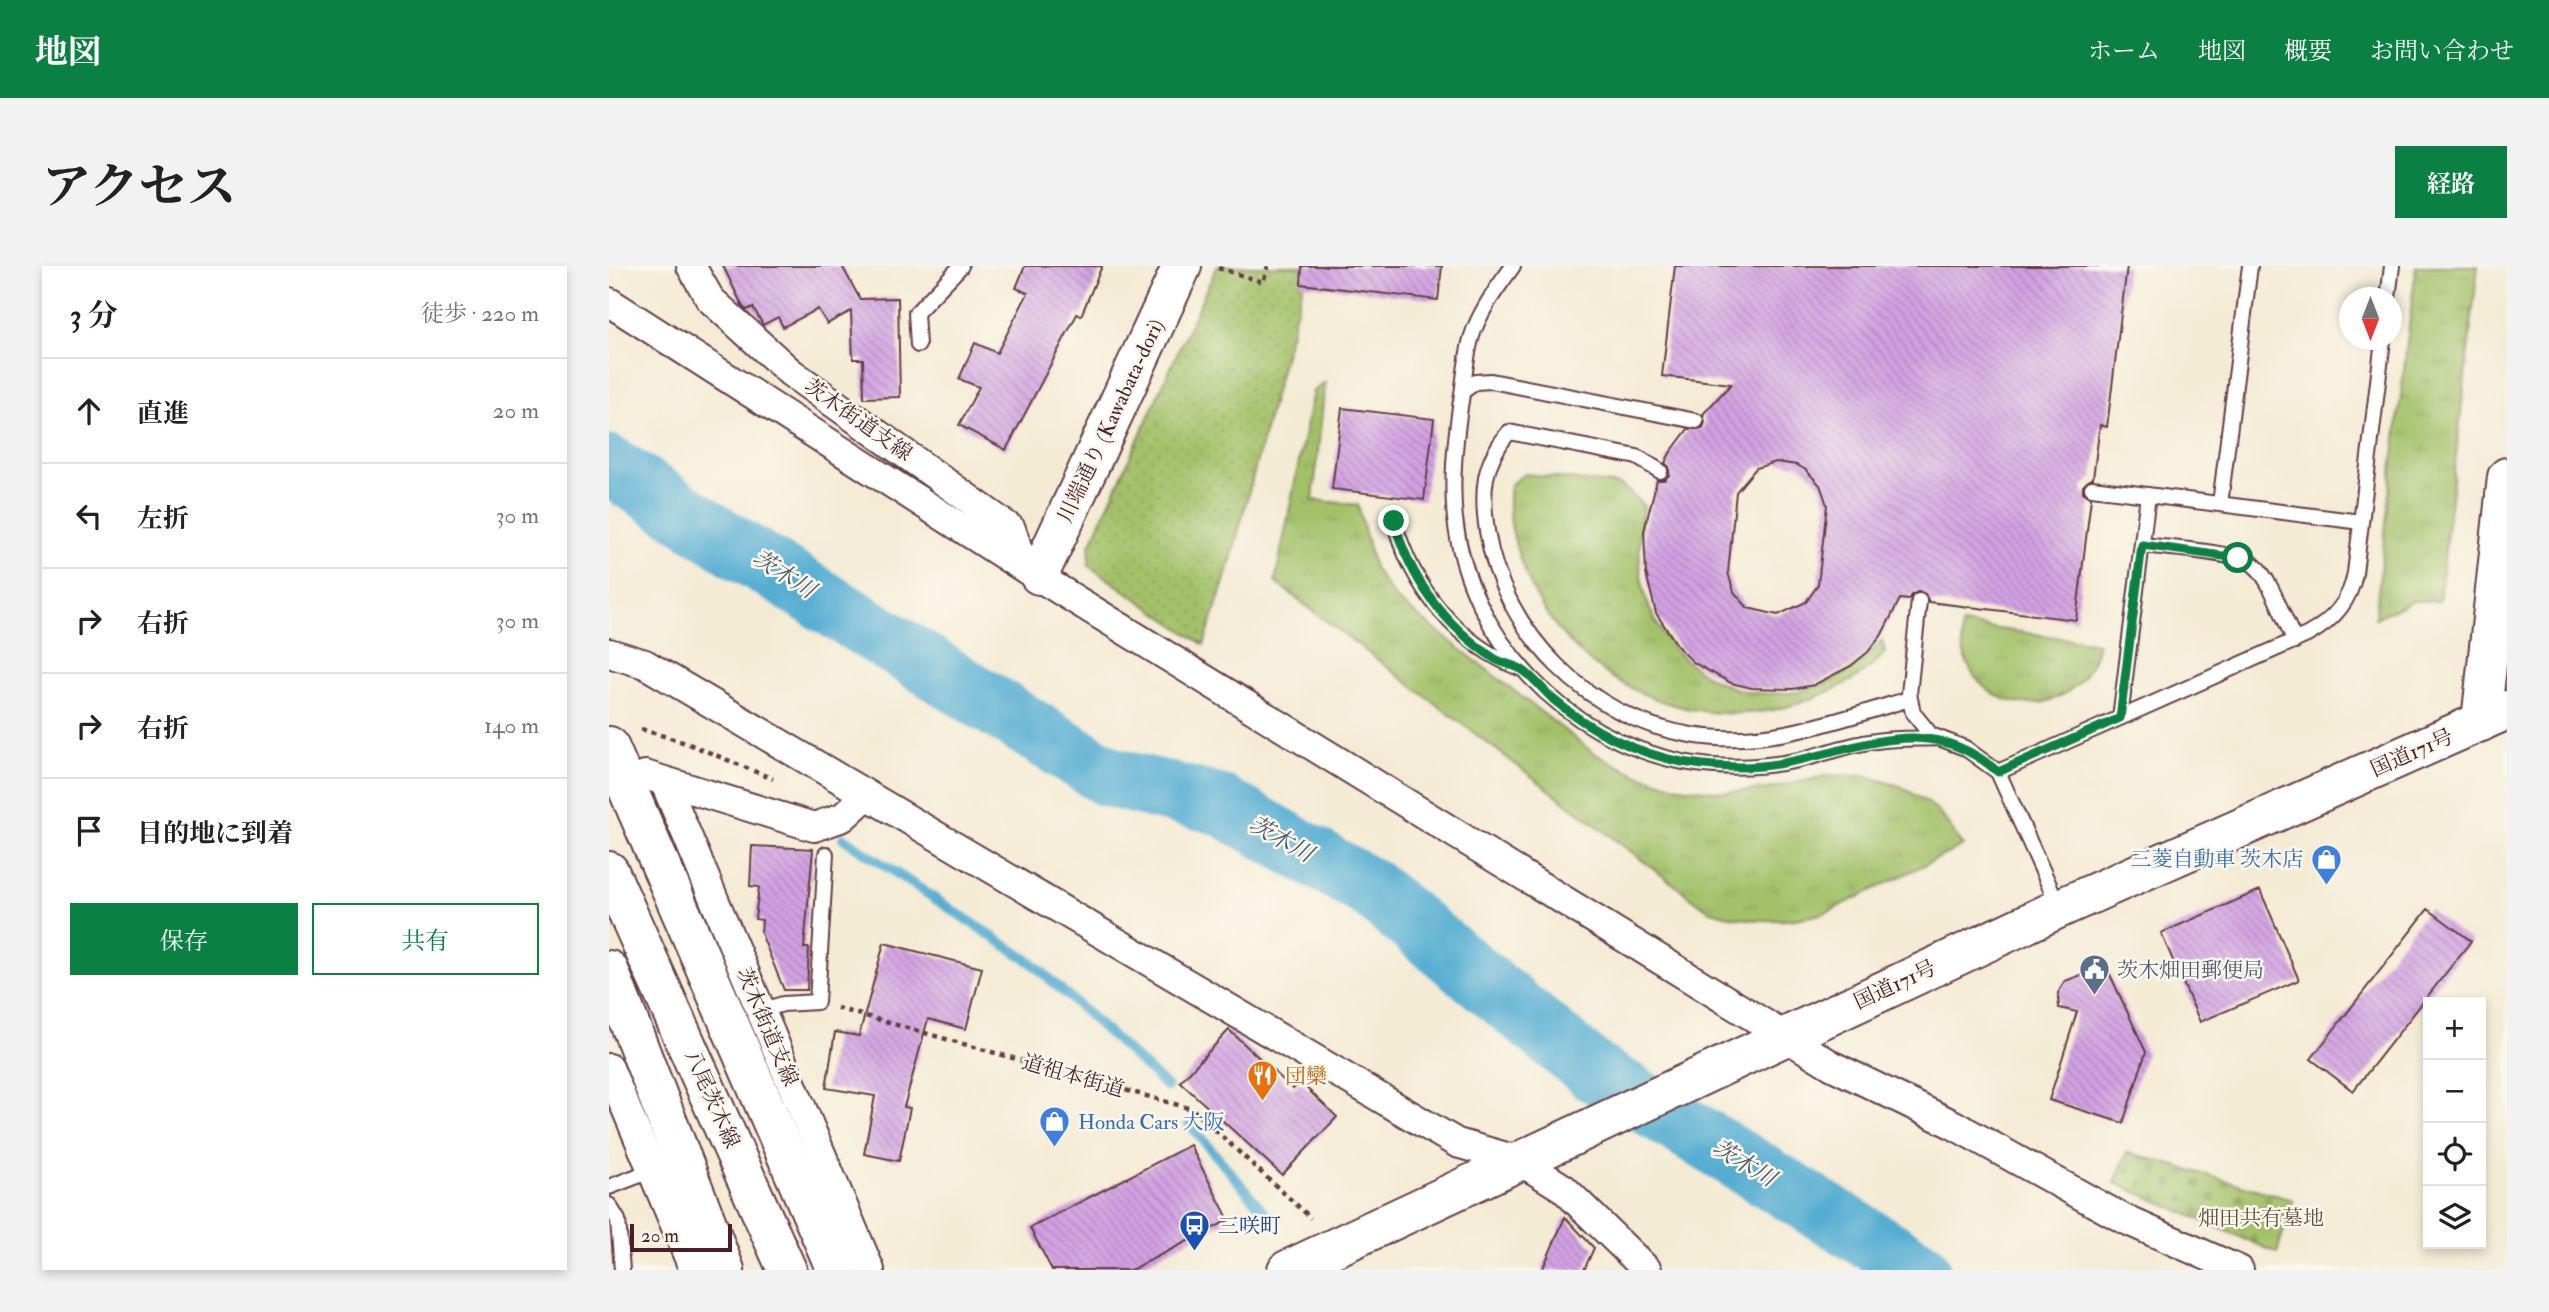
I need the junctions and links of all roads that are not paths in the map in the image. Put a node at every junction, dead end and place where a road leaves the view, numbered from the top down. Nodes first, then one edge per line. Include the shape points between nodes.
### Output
1 (691, 266) edge
2 (961, 266) edge
3 (1182, 266) edge
4 (1513, 266) edge
5 (2250, 266) edge
6 (2392, 266) edge
7 (2389, 287) edge
8 (609, 302) edge
9 (918, 345) dead end
10 (2382, 350) edge
11 (1463, 391) junction
12 (1696, 421) dead end
13 (1660, 471) dead end
14 (2507, 477) edge
15 (2092, 488) dead end
16 (2148, 495) junction
17 (2220, 504) junction
18 (1394, 521) dead end
19 (2361, 522) junction
20 (2142, 545) junction
21 (1031, 571) junction
22 (1919, 601) dead end
23 (2295, 641) junction
24 (609, 653) edge
25 (1523, 670) junction
26 (1909, 699) junction
27 (2494, 716) edge
28 (2120, 718) junction
29 (621, 736) edge
30 (1940, 738) junction
31 (1998, 772) junction
32 (866, 796) junction
33 (609, 848) edge
34 (826, 854) dead end
35 (609, 871) edge
36 (2060, 908) junction
37 (637, 929) junction
38 (609, 970) edge
39 (760, 1010) junction
40 (1785, 1037) junction
41 (609, 1068) edge
42 (1534, 1154) junction
43 (653, 1170) junction
44 (609, 1187) edge
45 (609, 1205) edge
46 (622, 1270) edge
47 (694, 1270) edge
48 (725, 1270) edge
49 (787, 1270) edge
50 (836, 1270) edge
51 (870, 1270) edge
52 (1287, 1270) edge
53 (1647, 1270) edge
54 (2239, 1270) edge

1 - 21 street, 茨木街道支線 via 710,299 790,372 1011,529
2 - 9 lane via 916,313
3 - 21 main road, 川端通り (Kawabata-dori)
4 - 11 lane via 1475,329
5 - 17 lane
6 - 7 lane
8 - 21 street
10 - 19 lane
11 - 12 lane via 1475,382 1491,381
11 - 25 lane via 1454,465 1460,543 1486,616
13 - 26 lane via 1637,457 1509,432 1490,460 1483,493 1495,563 1525,627 1564,672 1591,695 1633,718 1678,733 1713,738 1784,734
14 - 27 main road
15 - 16 lane
16 - 17 lane
16 - 20 lane
17 - 19 lane
18 - 25 lane via 1413,572 1445,617 1496,660
19 - 23 lane via 2353,584 2343,605 2318,629
20 - 23 lane via 2253,564
20 - 28 lane
21 - 40 street
22 - 26 lane
23 - 28 lane
24 - 32 street via 645,664
25 - 30 lane via 1595,729 1643,751 1682,762 1775,764 1876,741
26 - 30 lane via 1917,722
27 - 36 main road, 国道171号
28 - 31 lane
29 - 50 main road
30 - 31 lane via 1965,748
31 - 36 lane
32 - 39 street, 茨木街道支線 via 843,817 814,827 655,779
32 - 42 street via 1457,1143
33 - 37 main road, 八尾茨木線
34 - 39 lane via 817,1002
35 - 37 main road, 八尾茨木線
36 - 40 main road, 国道171号
37 - 49 main road, 八尾茨木線
38 - 48 main road
39 - 51 street, 茨木街道支線
40 - 42 main road, 国道171号
40 - 54 street via 2124,1219
41 - 43 street
42 - 52 main road, 国道171号
42 - 53 street
43 - 44 lane
43 - 47 street
45 - 46 lane via 618,1220

